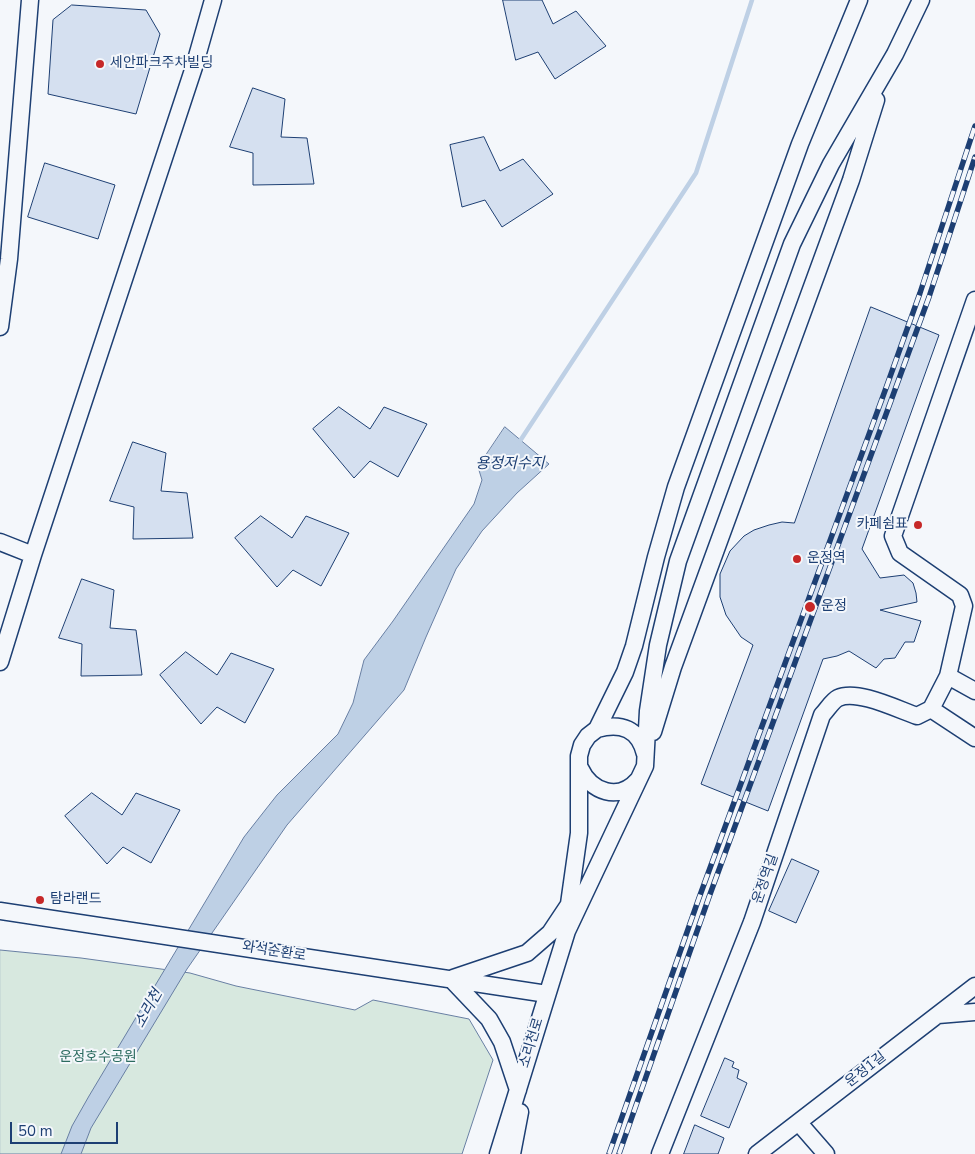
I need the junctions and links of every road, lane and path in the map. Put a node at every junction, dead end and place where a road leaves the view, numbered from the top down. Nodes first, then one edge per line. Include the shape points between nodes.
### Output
1 (30, 0) edge
2 (213, 0) edge
3 (859, 0) edge
4 (921, 0) edge
5 (884, 74) junction
6 (975, 300) edge
7 (0, 327) edge
8 (0, 542) edge
9 (33, 555) junction
10 (0, 662) edge
11 (948, 676) junction
12 (975, 691) edge
13 (931, 709) junction
14 (597, 729) junction
15 (975, 738) edge
16 (646, 756) junction
17 (580, 768) junction
18 (641, 776) junction
19 (568, 906) junction
20 (0, 911) edge
21 (566, 931) junction
22 (451, 979) junction
23 (975, 986) edge
24 (547, 994) junction
25 (975, 1012) edge
26 (938, 1015) junction
27 (535, 1035) junction
28 (518, 1090) junction
29 (799, 1122) junction
30 (498, 1154) edge
31 (512, 1154) edge
32 (660, 1154) edge
33 (757, 1154) edge
34 (826, 1154) edge

1 - 7 street via 9,259
2 - 9 street via 194,67
3 - 14 street via 800,144 706,403 676,487 634,646
4 - 5 street
5 - 16 street via 851,180 673,667
5 - 16 street via 831,164 792,244 678,561 658,645 648,711
6 - 11 street via 893,536 900,553 960,595 964,606
8 - 9 street
9 - 10 street
11 - 12 street
11 - 13 street
13 - 15 street
13 - 32 street, 운정역길 via 917,716 849,695 836,699 822,715 752,922
14 - 16 street via 620,726 630,730 638,737
14 - 17 street via 582,745
16 - 18 street
17 - 18 street via 585,778 603,791 625,790
17 - 19 street via 578,833
18 - 21 street
19 - 21 street
19 - 22 street via 550,933 527,953
20 - 22 street, 와석순환로
21 - 24 street, 소리천로
22 - 24 street, 와석순환로
22 - 28 street via 489,1019 502,1042
23 - 26 street, 운정1길
24 - 27 street, 소리천로
25 - 26 street
26 - 29 street, 운정1길
27 - 28 street, 소리천로
27 - 31 street
28 - 30 street, 소리천로
29 - 33 street, 운정1길
29 - 34 street

